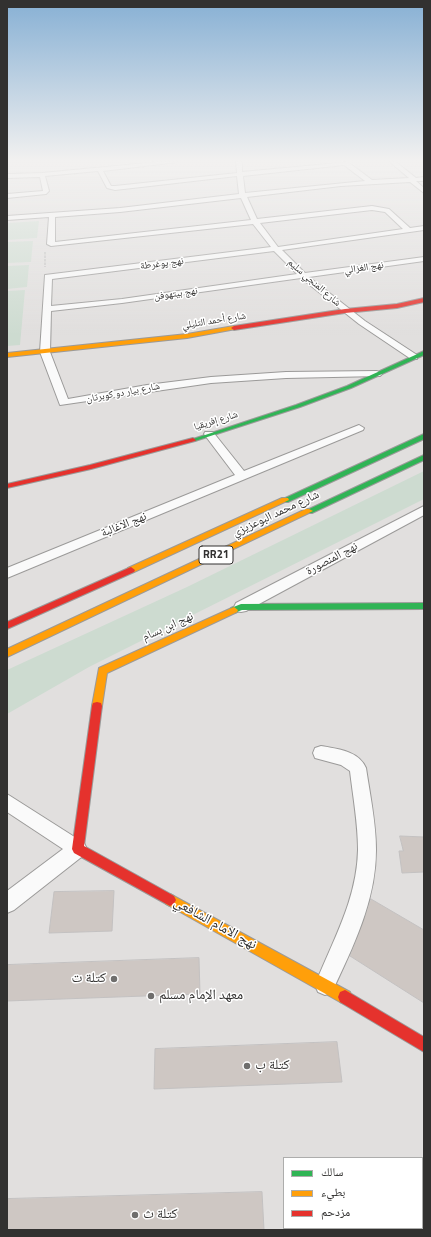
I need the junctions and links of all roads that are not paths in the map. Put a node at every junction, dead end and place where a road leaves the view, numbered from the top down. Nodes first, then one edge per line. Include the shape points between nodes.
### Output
1 (52, 220) edge
2 (276, 220) edge
3 (397, 220) edge
4 (255, 222) junction
5 (424, 228) edge
6 (408, 230) junction
7 (276, 249) junction
8 (424, 259) edge
9 (304, 276) junction
10 (48, 277) joint
11 (424, 300) edge
12 (47, 309) junction
13 (345, 311) junction
14 (45, 352) junction
15 (424, 353) edge
16 (7, 355) edge
17 (414, 357) junction
18 (377, 374) junction
19 (359, 428) dead end
20 (210, 434) junction
21 (424, 436) edge
22 (424, 457) edge
23 (242, 476) junction
24 (7, 486) edge
25 (424, 510) edge
26 (7, 573) edge
27 (424, 606) edge
28 (241, 607) junction
29 (7, 626) edge
30 (7, 653) edge
31 (321, 753) dead end
32 (7, 802) edge
33 (78, 849) junction
34 (7, 903) edge
35 (325, 985) junction
36 (424, 1045) edge

1 - 4 street via 50,244 79,243
2 - 4 street
3 - 6 street
4 - 7 street, شارع المنجي سليم
5 - 6 street, نهج يوغرطة
6 - 7 street, نهج يوغرطة
7 - 9 street, شارع المنجي سليم
7 - 10 street, نهج يوغرطة
8 - 9 street, نهج الغزالي
9 - 12 street, نهج بيتهوفن
9 - 13 street, شارع المنجي سليم
10 - 12 street, شارع بيار دو كوبرتان
11 - 13 main road, شارع أحمد التليلي via 397,306
12 - 14 street, شارع بيار دو كوبرتان
13 - 14 main road, شارع أحمد التليلي via 188,336
13 - 17 street, شارع المنجي سليم
14 - 16 main road, شارع أحمد التليلي
14 - 18 street, شارع بيار دو كوبرتان via 64,403 148,388 231,378 329,373
15 - 17 main road, شارع إفريقيا
17 - 18 main road, شارع إفريقيا
18 - 20 main road, شارع إفريقيا via 295,407
19 - 23 street, نهج الاغالبة
20 - 23 street
20 - 24 main road, شارع إفريقيا via 141,455
21 - 29 main road, شارع محمد البوعزيزي / RR21
22 - 30 main road, شارع محمد البوعزيزي / RR21
23 - 26 street, نهج الاغالبة
25 - 28 street, نهج المنصورة
27 - 28 main road, نهج ابن بسام
28 - 33 main road, نهج ابن بسام via 102,671
31 - 35 street via 349,760 358,768 367,850 358,909 350,933
32 - 33 street, نهج الامام الشافعي
33 - 34 street
33 - 35 main road, نهج الامام الشافعي
35 - 36 main road, نهج الامام الشافعي

